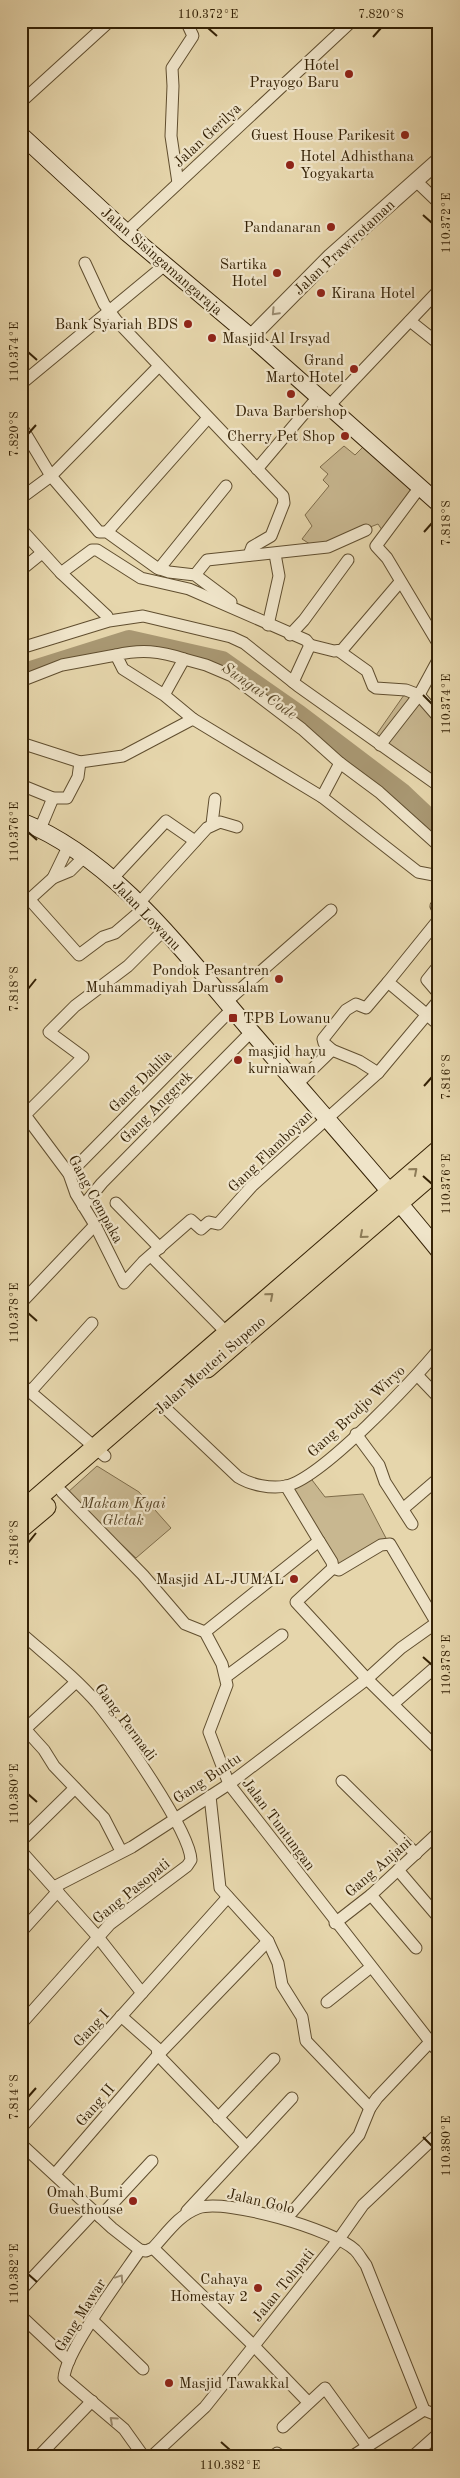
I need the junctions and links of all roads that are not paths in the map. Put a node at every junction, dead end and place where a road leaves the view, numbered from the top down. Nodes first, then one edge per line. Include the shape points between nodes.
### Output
1 (110, 21) edge
2 (186, 21) edge
3 (352, 21) edge
4 (21, 102) edge
5 (21, 135) edge
6 (439, 160) edge
7 (416, 180) junction
8 (178, 182) junction
9 (439, 203) edge
10 (126, 232) junction
11 (85, 263) dead end
12 (166, 264) junction
13 (439, 290) edge
14 (110, 312) junction
15 (410, 321) junction
16 (251, 337) junction
17 (439, 344) edge
18 (159, 366) junction
19 (21, 384) edge
20 (323, 402) junction
21 (208, 418) junction
22 (21, 426) edge
23 (257, 469) junction
24 (51, 476) junction
25 (226, 486) dead end
26 (420, 487) junction
27 (21, 498) edge
28 (439, 504) edge
29 (21, 529) edge
30 (366, 530) dead end
31 (107, 532) junction
32 (42, 553) junction
33 (275, 554) junction
34 (250, 555) junction
35 (348, 560) dead end
36 (159, 569) junction
37 (21, 570) edge
38 (61, 573) junction
39 (195, 575) junction
40 (400, 582) junction
41 (237, 609) junction
42 (106, 616) dead end
43 (268, 625) junction
44 (290, 635) junction
45 (310, 645) junction
46 (439, 645) edge
47 (21, 648) edge
48 (339, 651) junction
49 (116, 655) junction
50 (439, 658) edge
51 (184, 659) junction
52 (21, 681) edge
53 (293, 682) junction
54 (164, 695) junction
55 (419, 695) junction
56 (439, 718) edge
57 (193, 719) junction
58 (21, 743) edge
59 (380, 746) junction
60 (80, 762) junction
61 (340, 763) junction
62 (21, 785) edge
63 (439, 786) edge
64 (322, 797) junction
65 (53, 798) junction
66 (215, 802) dead end
67 (21, 821) edge
68 (212, 824) junction
69 (237, 827) dead end
70 (40, 829) junction
71 (195, 841) junction
72 (69, 844) junction
73 (439, 846) edge
74 (84, 856) junction
75 (439, 876) edge
76 (53, 878) junction
77 (112, 879) junction
78 (25, 903) edge
79 (140, 907) junction
80 (331, 910) dead end
81 (439, 920) edge
82 (164, 930) junction
83 (439, 965) edge
84 (388, 982) junction
85 (439, 994) edge
86 (439, 1000) edge
87 (229, 1006) junction
88 (428, 1014) junction
89 (439, 1026) edge
90 (252, 1032) junction
91 (332, 1050) junction
92 (378, 1073) junction
93 (297, 1084) junction
94 (23, 1117) edge
95 (326, 1118) junction
96 (439, 1150) edge
97 (439, 1168) edge
98 (69, 1174) junction
99 (395, 1197) junction
100 (116, 1203) dead end
101 (83, 1206) junction
102 (95, 1225) junction
103 (439, 1251) edge
104 (155, 1252) junction
105 (124, 1283) joint
106 (21, 1303) edge
107 (92, 1323) dead end
108 (227, 1333) junction
109 (439, 1349) edge
110 (418, 1376) junction
111 (26, 1388) edge
112 (439, 1398) edge
113 (163, 1406) junction
114 (356, 1434) junction
115 (100, 1452) junction
116 (439, 1478) edge
117 (286, 1486) junction
118 (62, 1492) junction
119 (404, 1508) junction
120 (21, 1512) edge
121 (412, 1524) dead end
122 (21, 1528) edge
123 (319, 1541) junction
124 (333, 1568) junction
125 (437, 1621) edge
126 (205, 1632) junction
127 (21, 1633) edge
128 (282, 1635) dead end
129 (439, 1664) edge
130 (227, 1676) junction
131 (367, 1679) junction
132 (76, 1682) junction
133 (393, 1704) junction
134 (23, 1731) edge
135 (439, 1750) edge
136 (342, 1781) dead end
137 (229, 1784) junction
138 (75, 1788) junction
139 (210, 1796) junction
140 (175, 1818) junction
141 (439, 1832) edge
142 (21, 1841) edge
143 (21, 1851) edge
144 (121, 1852) junction
145 (416, 1854) junction
146 (398, 1870) junction
147 (56, 1889) junction
148 (371, 1895) junction
149 (228, 1897) junction
150 (439, 1918) edge
151 (335, 1923) junction
152 (21, 1932) edge
153 (98, 1937) junction
154 (268, 1940) junction
155 (416, 1948) dead end
156 (371, 1967) junction
157 (142, 1993) junction
158 (327, 2002) dead end
159 (121, 2016) junction
160 (21, 2024) edge
161 (431, 2041) junction
162 (439, 2052) edge
163 (158, 2055) junction
164 (274, 2059) dead end
165 (292, 2098) dead end
166 (370, 2108) junction
167 (218, 2118) junction
168 (21, 2128) edge
169 (439, 2133) edge
170 (21, 2144) edge
171 (246, 2146) junction
172 (152, 2161) dead end
173 (55, 2174) junction
174 (97, 2214) junction
175 (182, 2216) junction
176 (286, 2219) junction
177 (339, 2240) junction
178 (153, 2248) junction
179 (140, 2250) junction
180 (21, 2290) edge
181 (25, 2320) edge
182 (92, 2320) junction
183 (21, 2333) edge
184 (253, 2345) junction
185 (69, 2361) junction
186 (143, 2369) dead end
187 (92, 2401) junction
188 (308, 2402) junction
189 (424, 2410) junction
190 (439, 2416) edge
191 (283, 2427) dead end
192 (439, 2433) edge
193 (367, 2446) junction
194 (38, 2457) edge
195 (144, 2457) edge
196 (151, 2457) edge
197 (351, 2457) edge
198 (412, 2457) edge

1 - 4 street
2 - 8 street via 193,36 172,68 172,136
3 - 8 street, Jalan Gerilya
5 - 10 main road, Jalan Sisingamangaraja
6 - 7 street, Jalan Prawirotaman
7 - 9 street
7 -> 16 street, Jalan Prawirotaman via 331,256
8 - 10 street, Jalan Gerilya
10 - 12 main road, Jalan Sisingamangaraja
11 - 14 street
12 - 14 street
12 - 16 main road, Jalan Sisingamangaraja
13 - 15 street
14 - 18 street
14 - 19 street
15 - 17 street
15 - 20 street
16 - 20 main road, Jalan Sisingamangaraja
18 - 21 street
18 - 24 street
20 - 23 street
20 - 26 main road, Jalan Sisingamangaraja
21 - 23 street
21 - 31 street
22 - 24 street
23 - 34 street via 284,500 272,536 252,547
24 - 27 street
24 - 31 street via 99,532
25 - 36 street
26 - 28 main road, Jalan Sisingamangaraja
26 - 40 street via 376,546
29 - 32 street
30 - 33 street via 328,547
31 - 36 street
32 - 37 street
32 - 38 street
33 - 34 street
33 - 43 street via 279,576
34 - 39 street via 207,560
35 - 44 street
36 - 39 street
38 - 41 street via 92,550 98,550 141,578 189,588
38 - 42 street
39 - 41 street via 229,599
40 - 46 street
40 - 48 street via 348,645
41 - 43 street
43 - 44 street
44 - 45 street via 306,640
45 - 48 street
45 - 53 street
47 - 53 street via 109,620 143,616 231,637 244,643
48 - 55 street via 367,671 372,686
49 - 51 street via 149,650
49 - 52 street via 62,665
49 - 54 street via 123,669
50 - 55 street
51 - 54 street
51 - 61 street via 232,676 302,729
53 - 59 street
54 - 57 street
55 - 56 street
55 - 59 street
57 - 60 street via 123,756
57 - 64 street
58 - 60 street
59 - 63 street
60 - 65 street via 78,777 70,794 64,799
61 - 64 street
61 - 73 street via 379,792
62 - 65 street
64 - 75 street via 418,872
65 - 70 street
66 - 68 street
67 - 70 main road, Jalan Lowanu
68 - 69 street via 227,823
68 - 71 street
70 - 72 main road, Jalan Lowanu
71 - 77 street via 166,821
71 - 79 street
72 - 74 main road, Jalan Lowanu
72 - 76 street
74 - 76 street via 70,871
74 - 77 main road, Jalan Lowanu
76 - 78 street
77 - 79 main road, Jalan Lowanu
78 - 79 street via 79,955 103,937 115,933
79 - 82 main road, Jalan Lowanu
80 - 87 street, Gang Dahlia
81 - 84 street
82 - 87 main road, Jalan Lowanu
82 - 94 street, Gang Cempaka via 128,966 75,1006 49,1032 84,1057
83 - 85 street via 427,980
84 - 88 street
84 - 91 street via 366,1008 356,1004 346,1010 323,1039
86 - 88 street
87 - 90 main road, Jalan Lowanu
87 - 98 street, Gang Dahlia
88 - 89 street
88 - 92 street
90 - 93 main road, Jalan Lowanu
90 - 101 street, Gang Anggrek
91 - 92 street
91 - 93 street
92 - 95 street
93 - 95 main road, Jalan Lowanu
94 - 98 street, Gang Cempaka
95 - 99 main road, Jalan Lowanu
95 - 104 street, Gang Flamboyan via 252,1186 218,1224 209,1222 200,1228 191,1220
99 -> 96 main road
97 - 99 main road
98 - 101 street, Gang Cempaka
99 - 103 main road, Jalan Lowanu
108 -> 99 main road, Jalan Menteri Supeno
99 -> 113 main road, Jalan Menteri Supeno
100 - 104 street
101 - 102 street, Gang Cempaka
102 - 105 street, Gang Cempaka
102 - 106 street
104 - 105 street, Gang Flamboyan
104 - 108 street
107 - 111 street
108 - 115 main road, Jalan Menteri Supeno
109 - 110 street, Gang Brodjo Wiryo
110 - 112 street
110 - 114 street, Gang Brodjo Wiryo
111 - 115 street
113 - 115 main road, Jalan Menteri Supeno
113 - 117 street via 238,1477 252,1484
114 - 117 street, Gang Brodjo Wiryo via 319,1467
114 - 119 street
115 - 118 main road, Jalan Menteri Supeno
115 - 120 main road, Jalan Menteri Supeno
116 - 119 street
117 - 123 street
118 - 122 main road, Jalan Menteri Supeno
118 - 126 street via 143,1575 185,1624
119 - 121 street
123 - 124 street
123 - 126 street
124 - 125 street via 339,1570 381,1545 390,1544
124 - 131 street via 296,1602
125 - 131 street, Gang Buntu
126 - 130 street
127 - 132 street, Gang Permadi
128 - 130 street
129 - 133 street
130 - 137 street, Jalan Tuntungan via 228,1686 209,1732
131 - 133 street
131 - 137 street, Gang Buntu
132 - 134 street
132 - 140 street, Gang Permadi via 97,1704
133 - 135 street
134 - 138 street via 44,1750
136 - 145 street
137 - 139 street, Gang Buntu
137 - 151 street, Jalan Tuntungan
138 - 142 street
138 - 144 street via 104,1818
139 - 140 street, Gang Buntu
139 - 149 street via 218,1882
140 - 144 street, Gang Buntu
140 - 153 street, Gang Pasopati via 191,1860
141 - 145 street, Gang Anjani
143 - 147 street
144 - 147 street, Gang Buntu
145 - 146 street, Gang Anjani
146 - 148 street, Gang Anjani
146 - 150 street
147 - 152 street
147 - 153 street
148 - 151 street, Gang Anjani
148 - 155 street
149 - 154 street
149 - 157 street
151 - 156 street, Jalan Tuntungan
153 - 157 street
153 - 160 street, Gang Pasopati
154 - 163 street, Gang II
154 - 166 street via 278,1963 282,1985 302,2018 306,2041
156 - 158 street
156 - 161 street, Jalan Tuntungan
157 - 159 street
159 - 163 street, Gang I via 158,2048
159 - 168 street, Gang I
161 - 162 street, Jalan Tuntungan
161 - 166 street
163 - 167 street, Gang I
163 - 173 street, Gang II
164 - 167 street
165 - 171 street
166 - 176 street via 359,2135
167 - 171 street, Gang I
169 - 177 street, Jalan Tohpati via 363,2205
170 - 173 street
171 - 175 street
172 - 174 street
173 - 174 street
174 - 179 street
174 - 180 street
175 - 176 street, Jalan Golo via 200,2207 232,2206
175 - 178 street, Jalan Golo
176 - 177 street, Jalan Golo
177 - 184 street, Jalan Tohpati
177 - 189 street, Jalan Golo via 355,2250 366,2265
178 - 179 street
178 - 184 street
182 -> 179 street, Gang Mawar
181 - 183 street
181 - 185 street
182 - 185 street, Gang Mawar
182 - 186 street
184 - 188 street
184 - 196 street, Jalan Tohpati via 205,2407
185 - 187 street, Gang Mawar via 64,2378
187 - 194 street
195 -> 187 street, Gang Mawar via 124,2429
188 - 191 street
188 - 193 street via 325,2388
189 - 190 street
189 - 193 street
192 - 198 street
193 - 197 street

